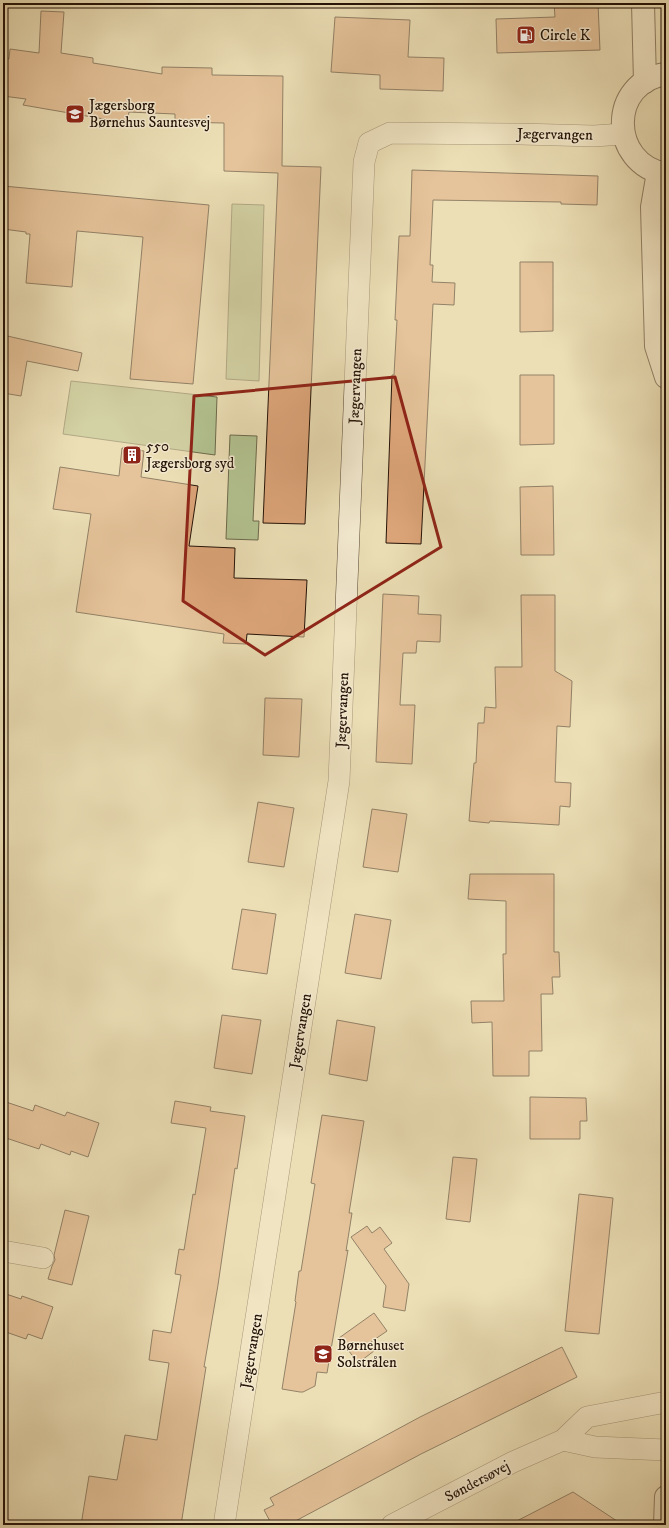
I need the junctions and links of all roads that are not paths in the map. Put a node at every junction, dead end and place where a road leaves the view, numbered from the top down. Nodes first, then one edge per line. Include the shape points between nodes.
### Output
1 (643, 3) edge
2 (666, 74) edge
3 (645, 82) junction
4 (623, 134) junction
5 (662, 173) edge
6 (666, 377) edge
7 (3, 1251) edge
8 (43, 1258) dead end
9 (666, 1402) edge
10 (563, 1440) junction
11 (666, 1450) edge
12 (666, 1497) edge
13 (224, 1525) edge
14 (392, 1525) edge
15 (664, 1525) edge

1 - 3 street
2 - 3 street
3 - 4 street via 631,96 625,108
4 - 5 street via 634,155 647,167
4 - 13 street, Jægervangen via 594,136 390,133 369,142 364,162 339,781
5 - 6 street via 652,207 656,346
7 - 8 street
9 - 10 street, Søndersøvej via 587,1417
10 - 11 street via 595,1448
10 - 14 street, Søndersøvej via 513,1462
12 - 15 street

